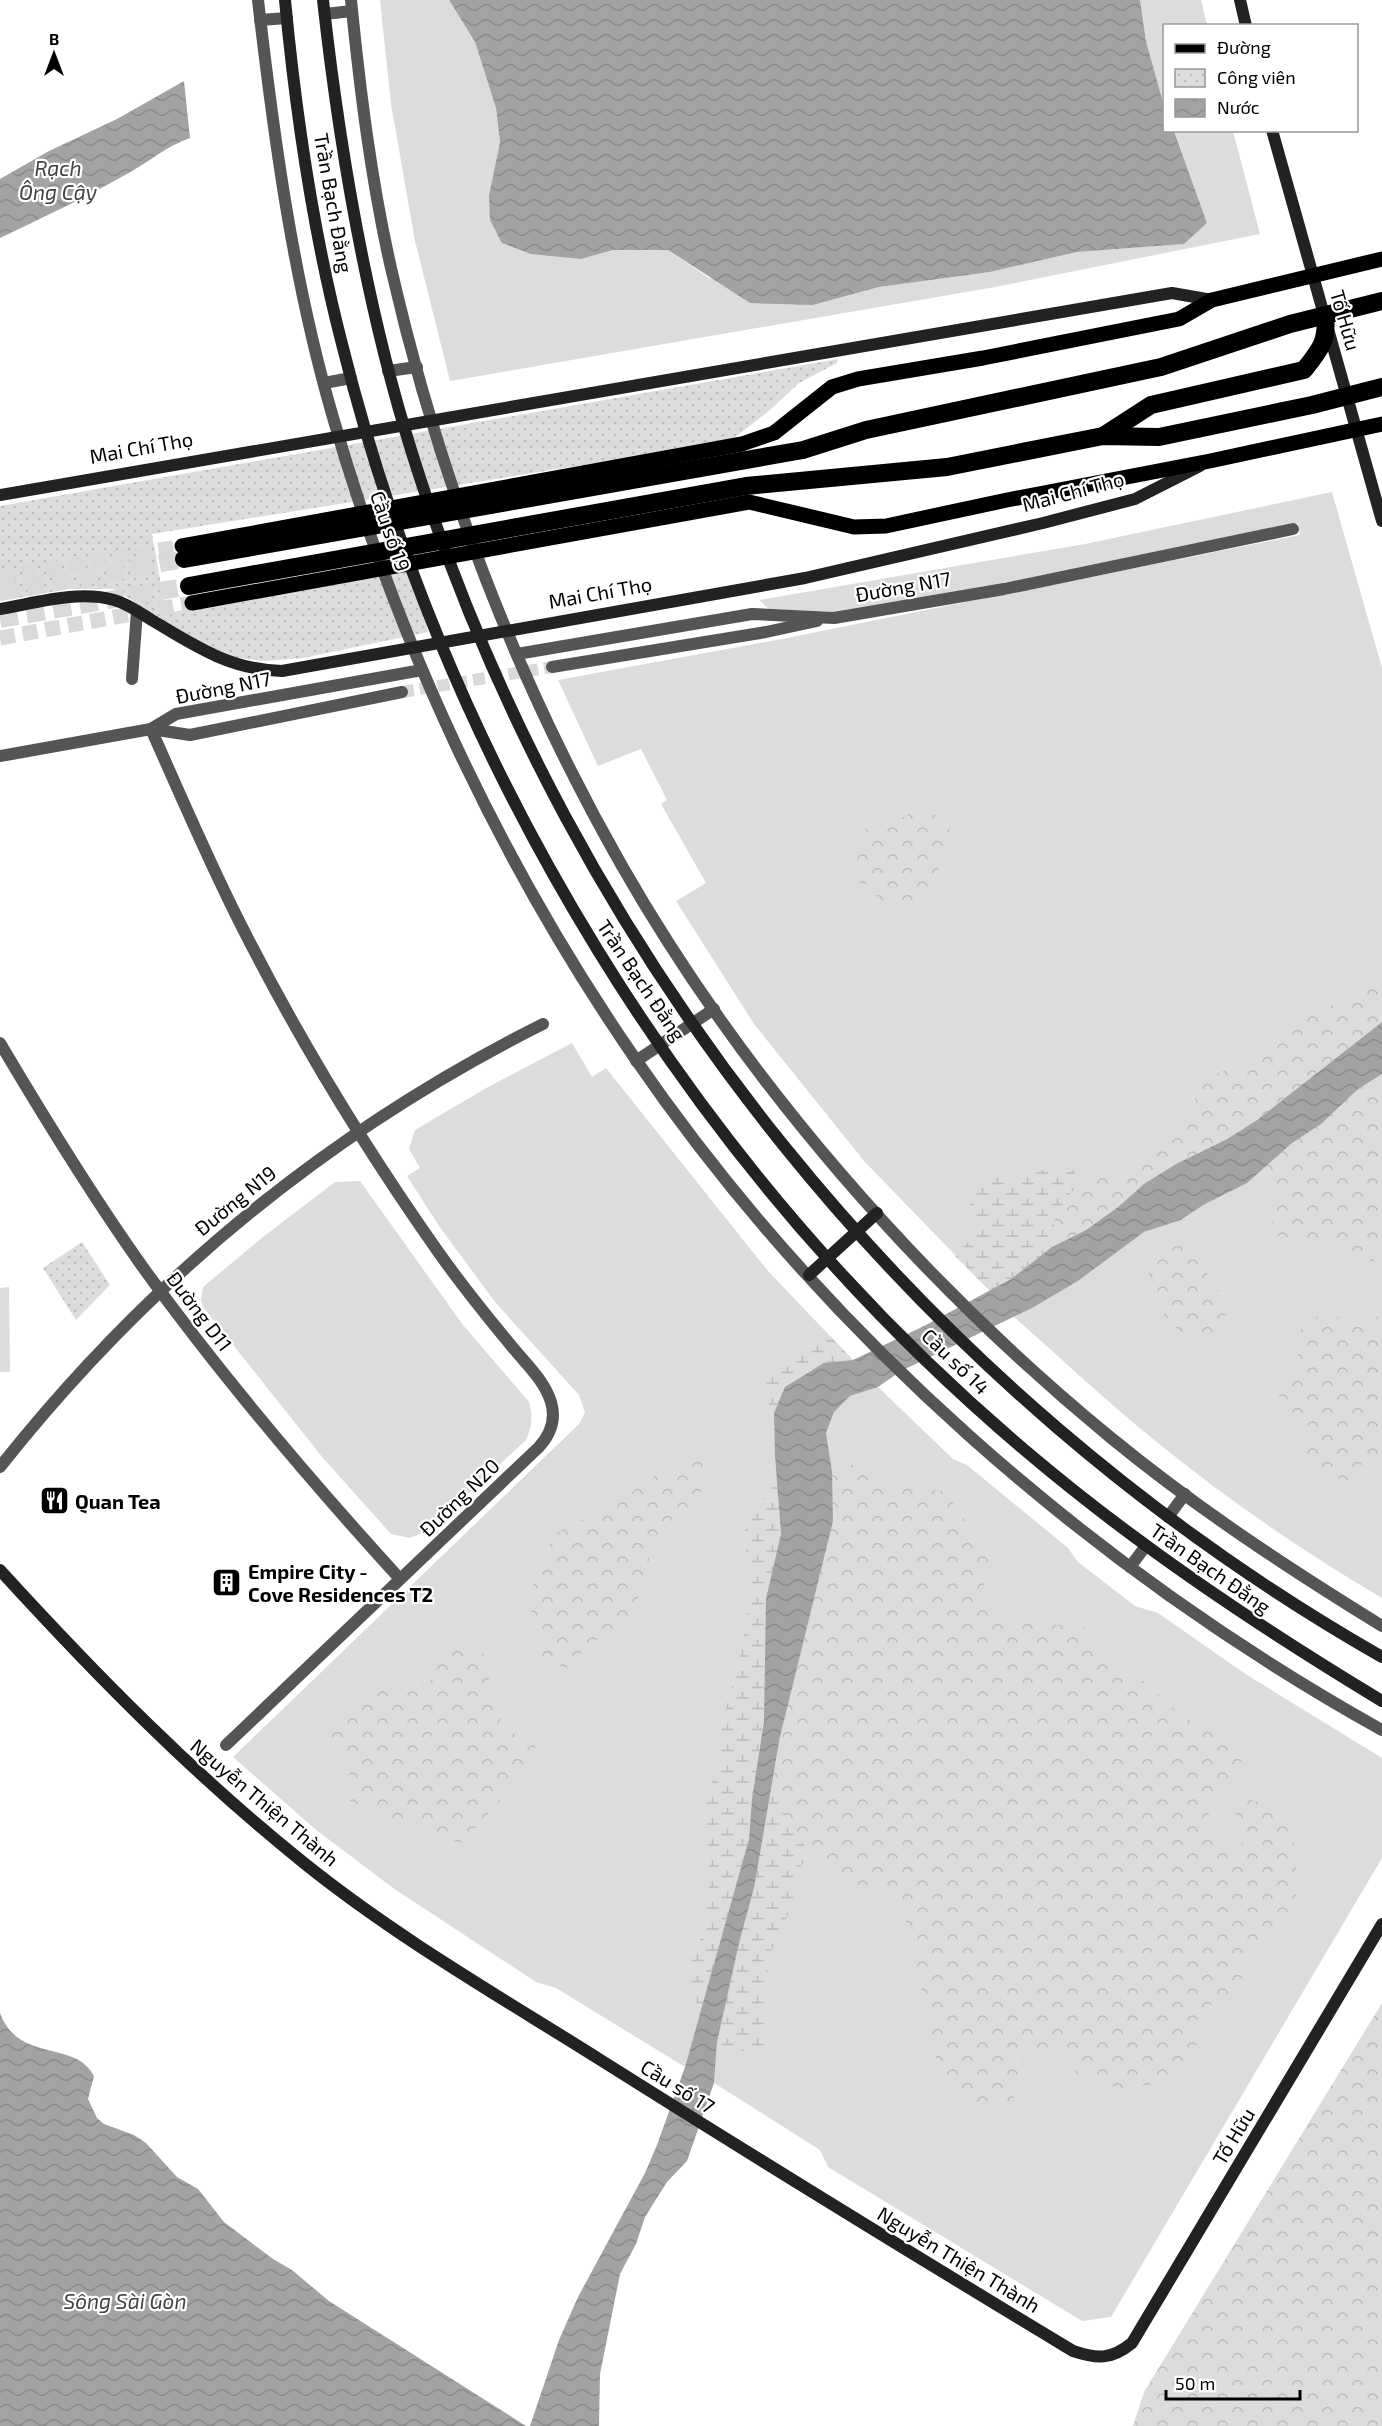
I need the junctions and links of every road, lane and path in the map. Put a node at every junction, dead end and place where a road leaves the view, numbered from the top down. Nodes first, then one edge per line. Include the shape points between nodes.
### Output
1 (258, 0) edge
2 (285, 0) edge
3 (324, 0) edge
4 (1240, 0) edge
5 (351, 6) edge
6 (325, 14) junction
7 (287, 18) junction
8 (260, 21) junction
9 (1246, 24) edge
10 (1273, 132) edge
11 (1382, 259) edge
12 (1312, 276) junction
13 (1212, 300) junction
14 (1382, 301) edge
15 (1325, 315) junction
16 (417, 367) junction
17 (388, 371) junction
18 (351, 378) junction
19 (324, 383) junction
20 (1382, 387) edge
21 (1347, 397) junction
22 (359, 410) joint
23 (1382, 424) edge
24 (1356, 430) junction
25 (1103, 436) junction
26 (1210, 461) junction
27 (0, 495) edge
28 (1382, 521) edge
29 (1293, 529) dead end
30 (183, 552) joint
31 (191, 594) joint
32 (0, 609) edge
33 (137, 611) junction
34 (834, 618) junction
35 (445, 653) joint
36 (517, 654) junction
37 (420, 665) junction
38 (552, 667) tunnel mouth
39 (132, 679) dead end
40 (402, 692) tunnel mouth
41 (152, 729) junction
42 (0, 756) edge
43 (714, 1009) junction
44 (543, 1024) dead end
45 (692, 1024) junction
46 (0, 1043) edge
47 (661, 1045) junction
48 (636, 1061) junction
49 (358, 1132) junction
50 (877, 1213) junction
51 (857, 1232) junction
52 (829, 1257) junction
53 (889, 1268) joint
54 (809, 1275) junction
55 (160, 1290) junction
56 (862, 1294) joint
57 (1052, 1425) joint
58 (1027, 1452) joint
59 (0, 1467) edge
60 (1185, 1494) junction
61 (1168, 1517) junction
62 (1145, 1546) junction
63 (1130, 1567) junction
64 (0, 1570) edge
65 (400, 1579) junction
66 (1382, 1626) edge
67 (1382, 1657) edge
68 (1382, 1701) edge
69 (1382, 1730) edge
70 (226, 1745) dead end
71 (1382, 1924) edge
72 (540, 2022) joint
73 (795, 2182) joint
74 (1107, 2357) joint

1 - 8 street, Cầu số 19
2 - 7 street, Trần Bạch Đằng
3 - 6 street, Trần Bạch Đằng
4 - 9 street
5 - 6 street
5 - 16 street via 374,176 390,263
6 - 17 street, Trần Bạch Đằng via 346,173
7 - 8 street
7 - 18 street, Trần Bạch Đằng via 313,209
8 - 19 street, Cầu số 19 via 288,222
10 - 12 street, Tố Hữu
11 - 12 main road, Mai Chí Thọ
12 - 13 main road, Mai Chí Thọ
12 - 15 street, Tố Hữu
13 - 27 street, Mai Chí Thọ via 1172,293
13 - 30 main road, Mai Chí Thọ via 1179,319 832,387 774,433 742,444
14 - 15 highway, Mai Chí Thọ
15 - 21 street, Tố Hữu
15 - 25 highway via 1327,333 1304,370 1151,405
15 - 30 highway, Mai Chí Thọ via 1161,367 866,430 803,450
16 - 17 street
16 - 36 street via 466,527
17 - 45 street, Trần Bạch Đằng via 438,531 484,647 538,764 624,919
18 - 19 street
18 - 22 street, Trần Bạch Đằng
19 - 37 street, Cầu số 19 via 372,538
20 - 21 highway, Mai Chí Thọ
21 - 24 street, Tố Hữu
21 - 25 highway, Mai Chí Thọ via 1159,437
22 - 35 street, Cầu số 19 via 402,542
23 - 24 main road, Mai Chí Thọ
24 - 26 main road, Mai Chí Thọ
24 - 28 street, Tố Hữu
25 - 31 highway, Mai Chí Thọ via 947,466 746,486
26 - 31 main road, Mai Chí Thọ via 886,526 855,527 749,502
26 - 33 street, Mai Chí Thọ via 1135,499 828,572 282,672 259,671 208,653
29 - 34 street, Đường N17 via 1004,589
32 - 33 street, Mai Chí Thọ via 82,597 114,600
33 - 39 street
34 - 36 street, Đường N17 via 752,614
34 - 38 street
35 - 47 street, Trần Bạch Đằng via 500,774 554,876 618,983
36 - 43 street via 625,871
37 - 41 street, Đường N17 via 176,714
37 - 48 street, Cầu số 19 via 511,854
40 - 41 street via 190,735
41 - 42 street, Đường N17
41 - 49 street via 239,921
43 - 45 street
43 - 50 street via 811,1137
44 - 49 street, Đường N19 via 426,1088
45 - 47 street
45 - 51 street, Trần Bạch Đằng via 782,1144
46 - 55 street, Đường D11 via 67,1154
47 - 48 street
47 - 52 street, Trần Bạch Đằng via 735,1146
48 - 54 street, Cầu số 19 via 716,1166
49 - 55 street, Đường N19 via 255,1208
49 - 65 street, Đường N20 via 439,1253 544,1386 553,1411 548,1438
50 - 51 street
50 - 60 street via 993,1332 1072,1405
51 - 52 street
51 - 53 street, Trần Bạch Đằng
52 - 54 street
52 - 56 street, Trần Bạch Đằng
53 - 57 street, Cầu số 14
54 - 63 street, Cầu số 19 via 921,1390 1008,1471
55 - 59 street, Đường N19 via 70,1382
55 - 65 street, Đường D11 via 286,1451
56 - 58 street, Cầu số 14 via 941,1374
57 - 61 street, Trần Bạch Đằng
58 - 62 street, Trần Bạch Đằng
60 - 61 street
60 - 66 street
61 - 67 street, Trần Bạch Đằng via 1292,1602
62 - 63 street
62 - 68 street, Trần Bạch Đằng via 1260,1626
63 - 69 street via 1244,1647
64 - 72 street, Nguyễn Thiện Thành via 158,1735 304,1863 411,1941
65 - 70 street, Đường N20
71 - 74 street, Tố Hữu via 1132,2343
72 - 73 street, Cầu số 17
73 - 74 street, Nguyễn Thiện Thành via 1072,2351

